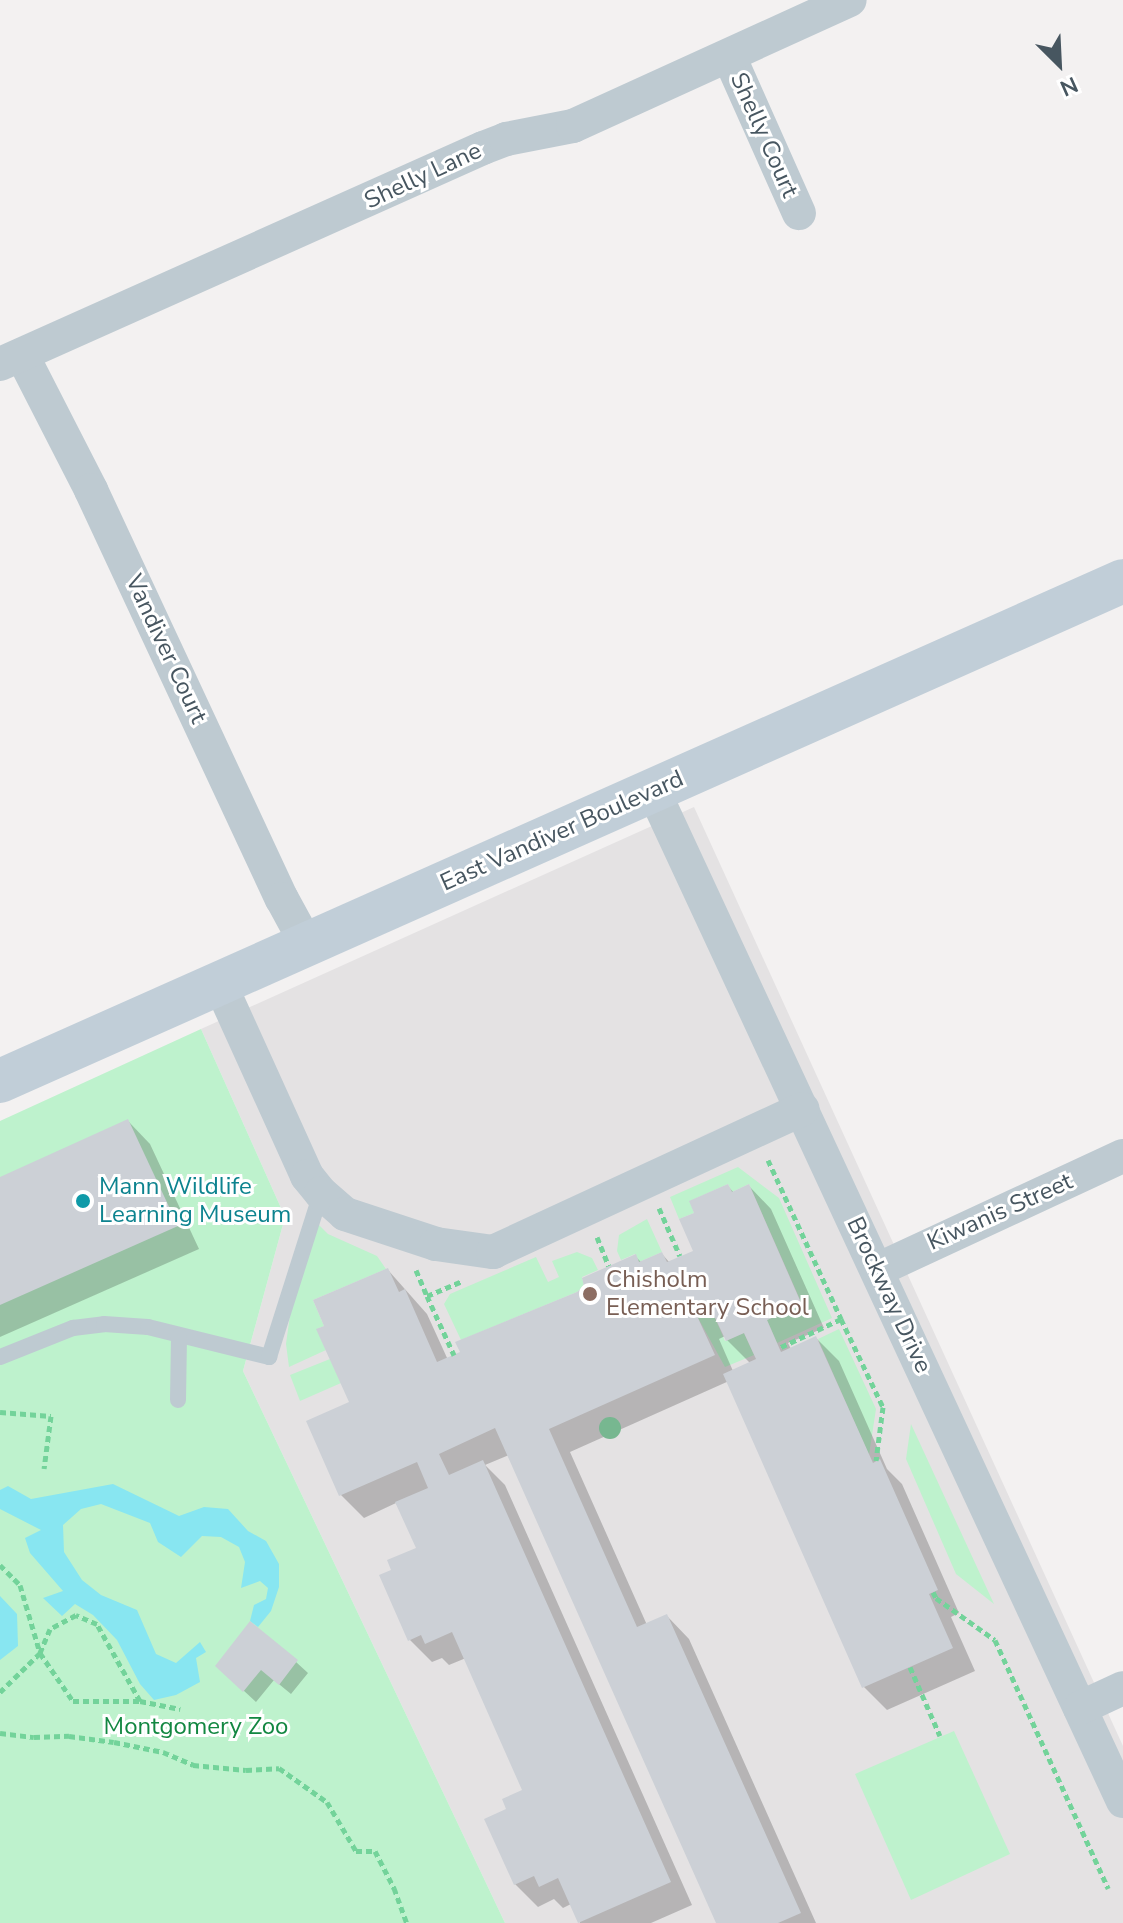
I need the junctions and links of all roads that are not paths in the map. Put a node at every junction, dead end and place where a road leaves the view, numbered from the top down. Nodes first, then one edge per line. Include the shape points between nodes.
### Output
1 (850, 0) edge
2 (729, 56) junction
3 (799, 213) dead end
4 (11, 360) edge
5 (1123, 581) edge
6 (653, 790) junction
7 (307, 945) junction
8 (220, 984) junction
9 (0, 1081) edge
10 (803, 1109) junction
11 (1123, 1156) edge
12 (321, 1193) junction
13 (877, 1270) junction
14 (179, 1336) junction
15 (0, 1357) edge
16 (178, 1400) dead end
17 (1123, 1688) edge
18 (1080, 1708) junction
19 (1123, 1801) edge

1 - 2 street, Shelly Lane
2 - 3 street, Shelly Court
2 - 4 street, Shelly Lane via 573,126 483,148
4 - 7 street, Vandiver Court via 97,502
5 - 6 street, East Vandiver Boulevard
6 - 7 street, East Vandiver Boulevard
6 - 10 street, Brockway Drive
7 - 8 street, East Vandiver Boulevard
8 - 9 street, East Vandiver Boulevard
8 - 12 street via 307,1176
10 - 12 street via 493,1252 404,1235 345,1214
10 - 13 street, Brockway Drive
11 - 13 street, Kiwanis Street
12 - 14 lane via 269,1357
13 - 18 street, Brockway Drive
14 - 15 lane via 104,1324 73,1328
14 - 16 lane
17 - 18 street
18 - 19 street, Brockway Drive

